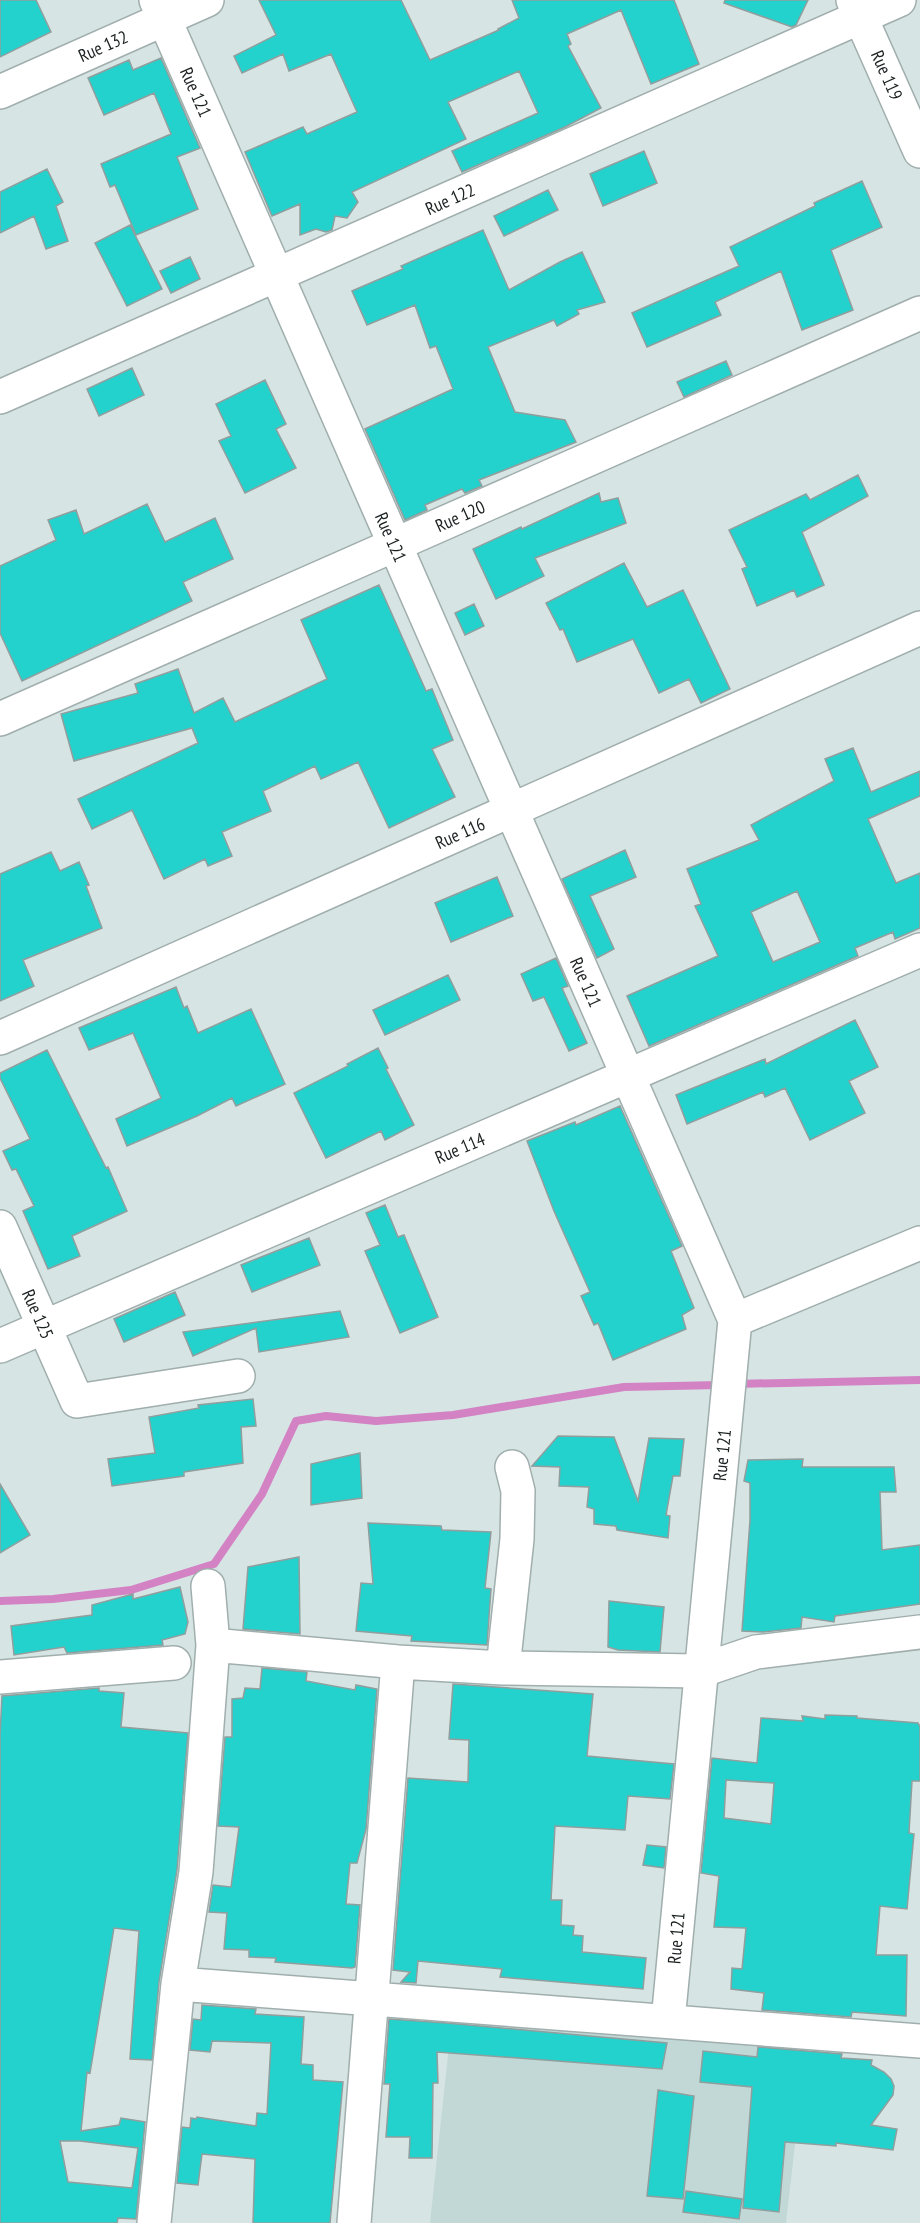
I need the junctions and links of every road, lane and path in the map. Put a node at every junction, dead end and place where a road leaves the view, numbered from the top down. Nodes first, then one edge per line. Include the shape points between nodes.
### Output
1 (207, 0) edge
2 (899, 0) edge
3 (857, 8) edge
4 (160, 10) edge
5 (0, 92) edge
6 (920, 150) edge
7 (276, 276) junction
8 (920, 313) edge
9 (0, 397) edge
10 (395, 545) junction
11 (920, 628) edge
12 (0, 719) edge
13 (511, 810) junction
14 (920, 950) edge
15 (0, 1038) edge
16 (627, 1076) junction
17 (0, 1227) edge
18 (920, 1243) edge
19 (735, 1320) junction
20 (44, 1327) junction
21 (0, 1346) edge
22 (238, 1376) dead end
23 (512, 1467) dead end
24 (208, 1586) dead end
25 (920, 1632) edge
26 (213, 1645) junction
27 (398, 1662) junction
28 (174, 1663) dead end
29 (503, 1668) junction
30 (700, 1671) junction
31 (0, 1677) edge
32 (178, 1984) junction
33 (372, 1999) junction
34 (668, 2021) junction
35 (920, 2041) edge
36 (154, 2223) edge
37 (354, 2223) edge

1 - 4 street, Rue 132
2 - 3 street, Rue 122
3 - 6 street, Rue 119
3 - 7 street, Rue 122
4 - 5 street, Rue 132
4 - 7 street, Rue 121
7 - 9 street, Rue 122
7 - 10 street, Rue 121
8 - 10 street, Rue 120
10 - 12 street, Rue 120
10 - 13 street, Rue 121
11 - 13 street, Rue 116
13 - 15 street, Rue 116
13 - 16 street, Rue 121
14 - 16 street, Rue 114
16 - 19 street, Rue 121
16 - 20 street, Rue 114
17 - 20 street, Rue 125
18 - 19 street
19 - 30 street, Rue 121
20 - 21 street, Rue 114
20 - 22 street, Rue 125 via 77,1401
23 - 29 street via 518,1491 517,1539
24 - 26 street
25 - 30 street via 756,1652
26 - 27 street
26 - 32 street via 196,1872
27 - 29 street
27 - 33 street
28 - 31 street
29 - 30 street
30 - 34 street, Rue 121
32 - 33 street
32 - 36 street
33 - 34 street
33 - 37 street
34 - 35 street

